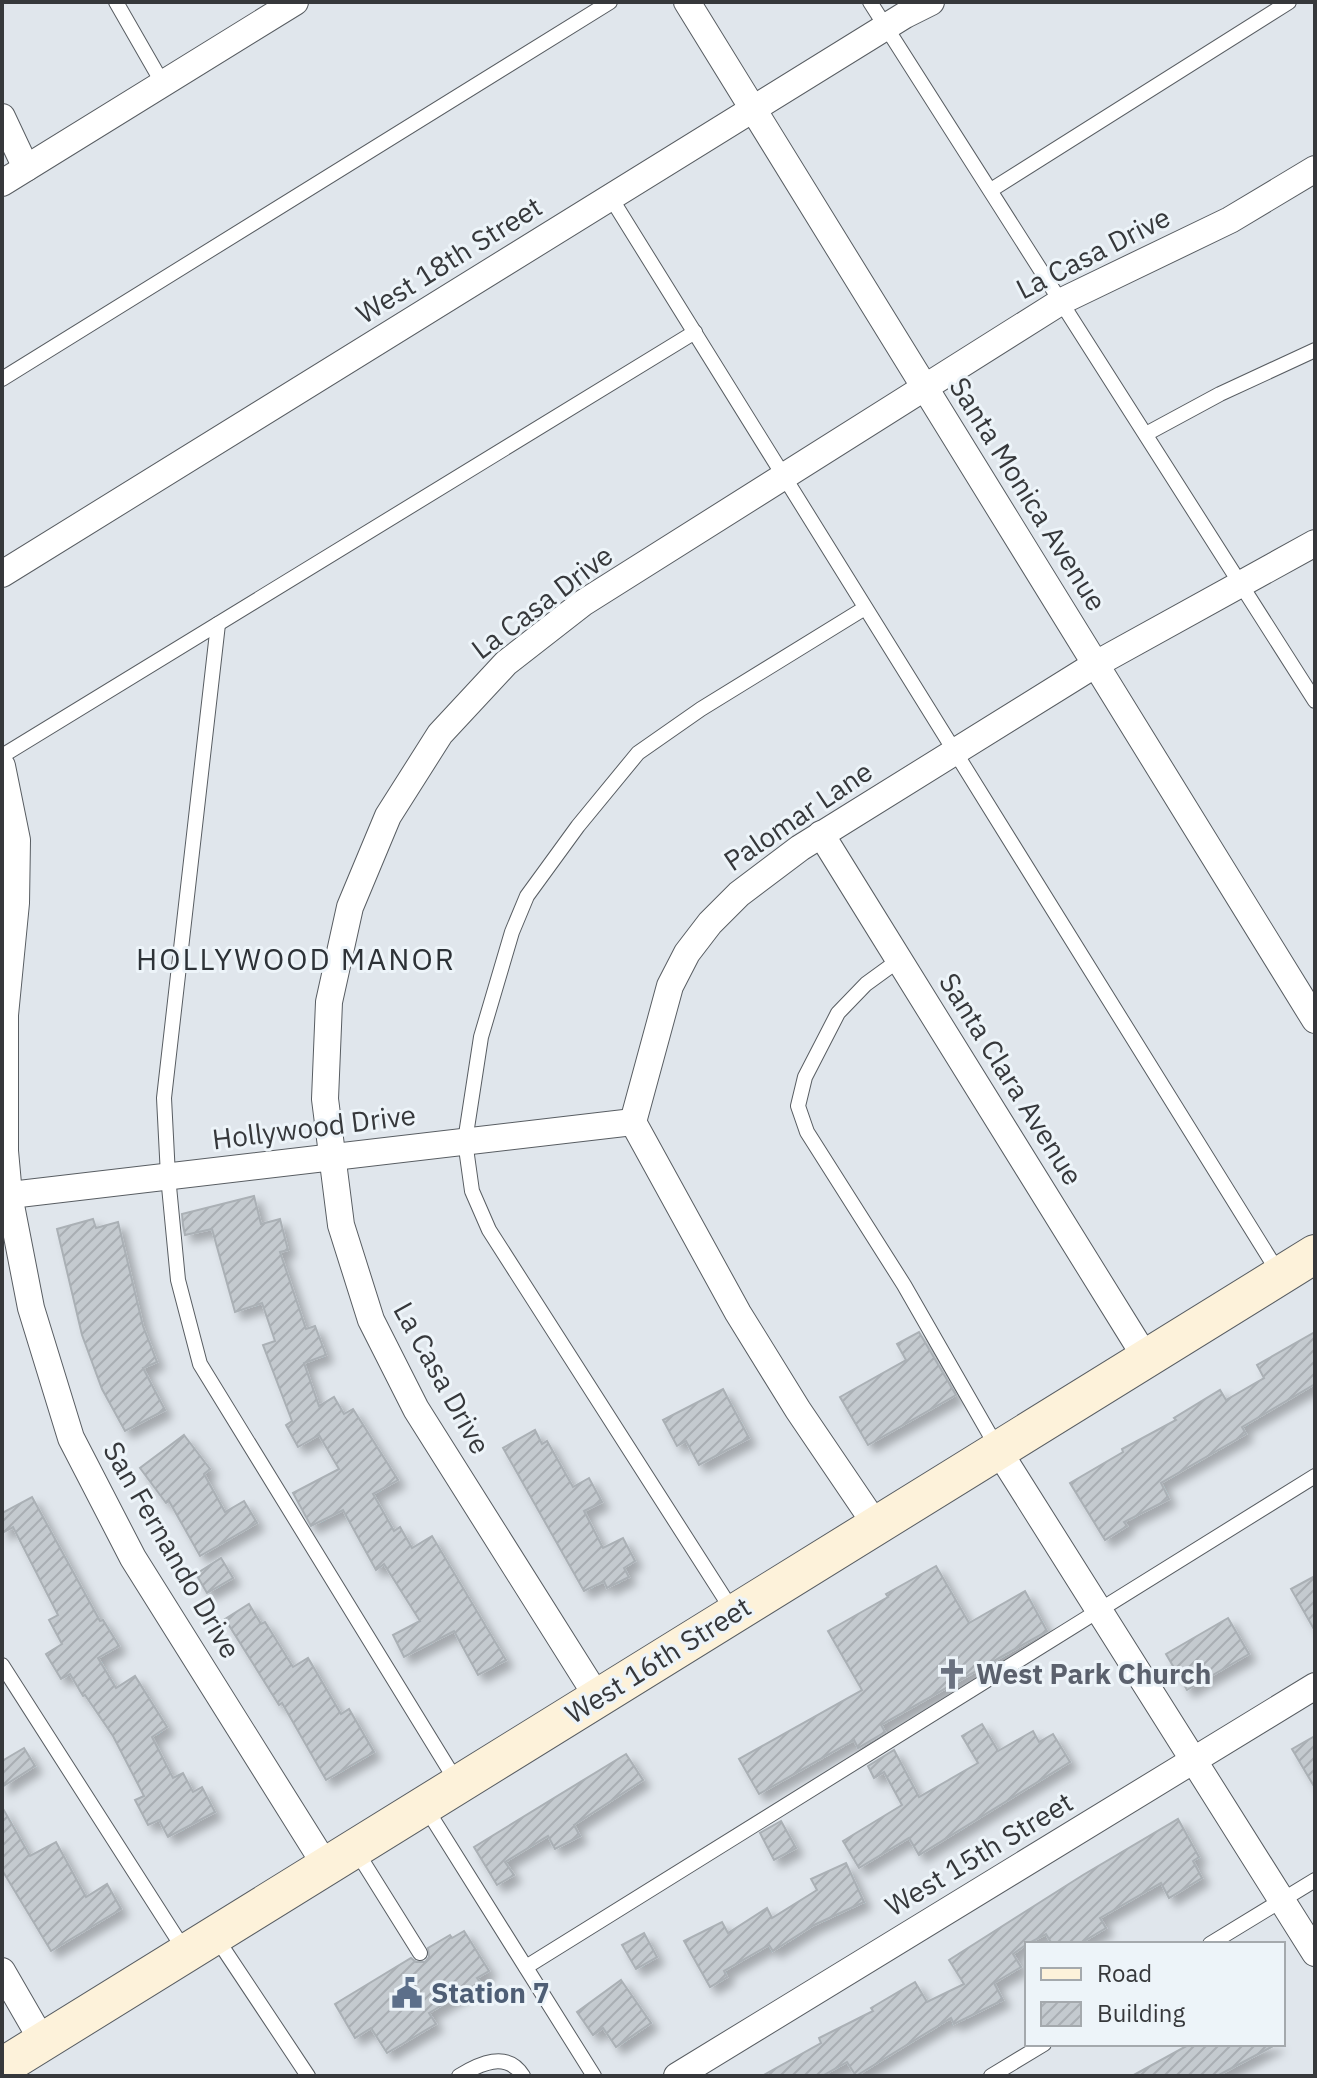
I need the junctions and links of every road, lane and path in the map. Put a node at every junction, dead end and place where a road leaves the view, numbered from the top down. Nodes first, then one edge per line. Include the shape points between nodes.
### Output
1 (116, 2) edge
2 (295, 2) edge
3 (610, 2) edge
4 (687, 2) edge
5 (870, 2) edge
6 (931, 2) edge
7 (1289, 2) edge
8 (887, 27) junction
9 (163, 84) junction
10 (753, 110) junction
11 (2, 117) edge
12 (26, 168) junction
13 (1315, 169) edge
14 (2, 183) edge
15 (991, 190) junction
16 (611, 198) junction
17 (1062, 301) junction
18 (695, 332) junction
19 (1315, 350) edge
20 (2, 379) edge
21 (924, 386) junction
22 (1146, 434) junction
23 (783, 476) junction
24 (1315, 543) edge
25 (2, 574) edge
26 (1241, 584) junction
27 (865, 608) junction
28 (218, 624) junction
29 (1096, 664) junction
30 (1315, 701) edge
31 (954, 751) junction
32 (2, 756) edge
33 (2, 766) edge
34 (821, 834) junction
35 (899, 960) junction
36 (1315, 1020) edge
37 (633, 1122) junction
38 (465, 1141) junction
39 (331, 1157) junction
40 (168, 1176) junction
41 (6, 1195) edge
42 (1315, 1254) edge
43 (1280, 1275) junction
44 (1146, 1358) junction
45 (998, 1450) junction
46 (1315, 1476) edge
47 (876, 1525) junction
48 (1099, 1609) junction
49 (735, 1613) junction
50 (2, 1665) edge
51 (1315, 1686) edge
52 (598, 1698) junction
53 (1195, 1760) junction
54 (458, 1784) junction
55 (424, 1805) junction
56 (341, 1858) junction
57 (1315, 1880) edge
58 (1282, 1900) junction
59 (1213, 1942) edge
60 (201, 1944) junction
61 (420, 1953) dead end
62 (1315, 1953) edge
63 (526, 1967) junction
64 (2, 1971) edge
65 (43, 2042) junction
66 (1041, 2046) edge
67 (2, 2067) edge
68 (308, 2076) edge
69 (459, 2076) edge
70 (523, 2076) edge
71 (594, 2076) edge
72 (677, 2076) edge
73 (991, 2076) edge

1 - 9 lane
2 - 9 street
3 - 20 lane
4 - 10 street, Santa Monica Avenue
5 - 8 lane
6 - 8 street, West 18th Street
7 - 15 lane
8 - 10 street, West 18th Street
8 - 15 lane
9 - 12 street
10 - 16 street, West 18th Street
10 - 21 street, Santa Monica Avenue
11 - 12 street
12 - 14 street
13 - 17 street, La Casa Drive via 1230,220
15 - 17 lane
16 - 18 lane
16 - 25 street, West 18th Street
17 - 21 street, La Casa Drive
17 - 22 lane
18 - 23 lane
18 - 28 lane
19 - 22 lane
21 - 23 street, La Casa Drive
21 - 29 street, Santa Monica Avenue
22 - 26 lane
23 - 27 lane
23 - 39 street, La Casa Drive via 583,603 506,663 440,734 388,816 350,907 329,1002 325,1099
24 - 26 street, Palomar Lane
26 - 29 street, Palomar Lane
26 - 30 lane
27 - 31 lane
27 - 38 lane via 638,753 578,826 527,896 512,932 481,1037
28 - 32 lane
28 - 40 lane via 164,1098
29 - 31 street, Palomar Lane
29 - 36 street, Santa Monica Avenue
31 - 34 street, Palomar Lane
31 - 43 lane
33 - 41 street, San Fernando Drive via 17,840 5,1015
34 - 35 street, Santa Clara Avenue
34 - 37 street, Palomar Lane via 739,894 687,953 670,986
35 - 44 street, Santa Clara Avenue
35 - 45 lane via 838,1013 805,1077 798,1106 807,1132 904,1285
37 - 38 street, Hollywood Drive
37 - 47 street via 738,1313
38 - 39 street, Hollywood Drive
38 - 49 lane via 472,1191 489,1230
39 - 40 street, Hollywood Drive
39 - 52 street, La Casa Drive via 341,1225 371,1320 416,1409
40 - 41 street, Hollywood Drive
40 - 54 lane via 178,1280 200,1364
41 - 56 street, San Fernando Drive via 31,1308 71,1438 133,1558
42 - 43 main road, West 16th Street
43 - 44 main road, West 16th Street
44 - 45 main road, West 16th Street
45 - 47 main road, West 16th Street
45 - 48 street
46 - 48 lane
47 - 49 main road, West 16th Street
48 - 53 street
48 - 63 lane
49 - 52 main road, West 16th Street
50 - 60 lane
51 - 53 street, West 15th Street
52 - 54 main road, West 16th Street
53 - 58 street
53 - 72 street, West 15th Street
54 - 55 main road, West 16th Street
55 - 56 main road, West 16th Street
55 - 63 lane
56 - 60 main road, West 16th Street
56 - 61 lane
57 - 58 lane
58 - 59 lane
58 - 62 street
60 - 65 main road, West 16th Street
60 - 68 lane
63 - 71 lane
64 - 65 street
65 - 67 main road, West 16th Street
66 - 73 lane
69 - 70 lane via 480,2063 501,2060

